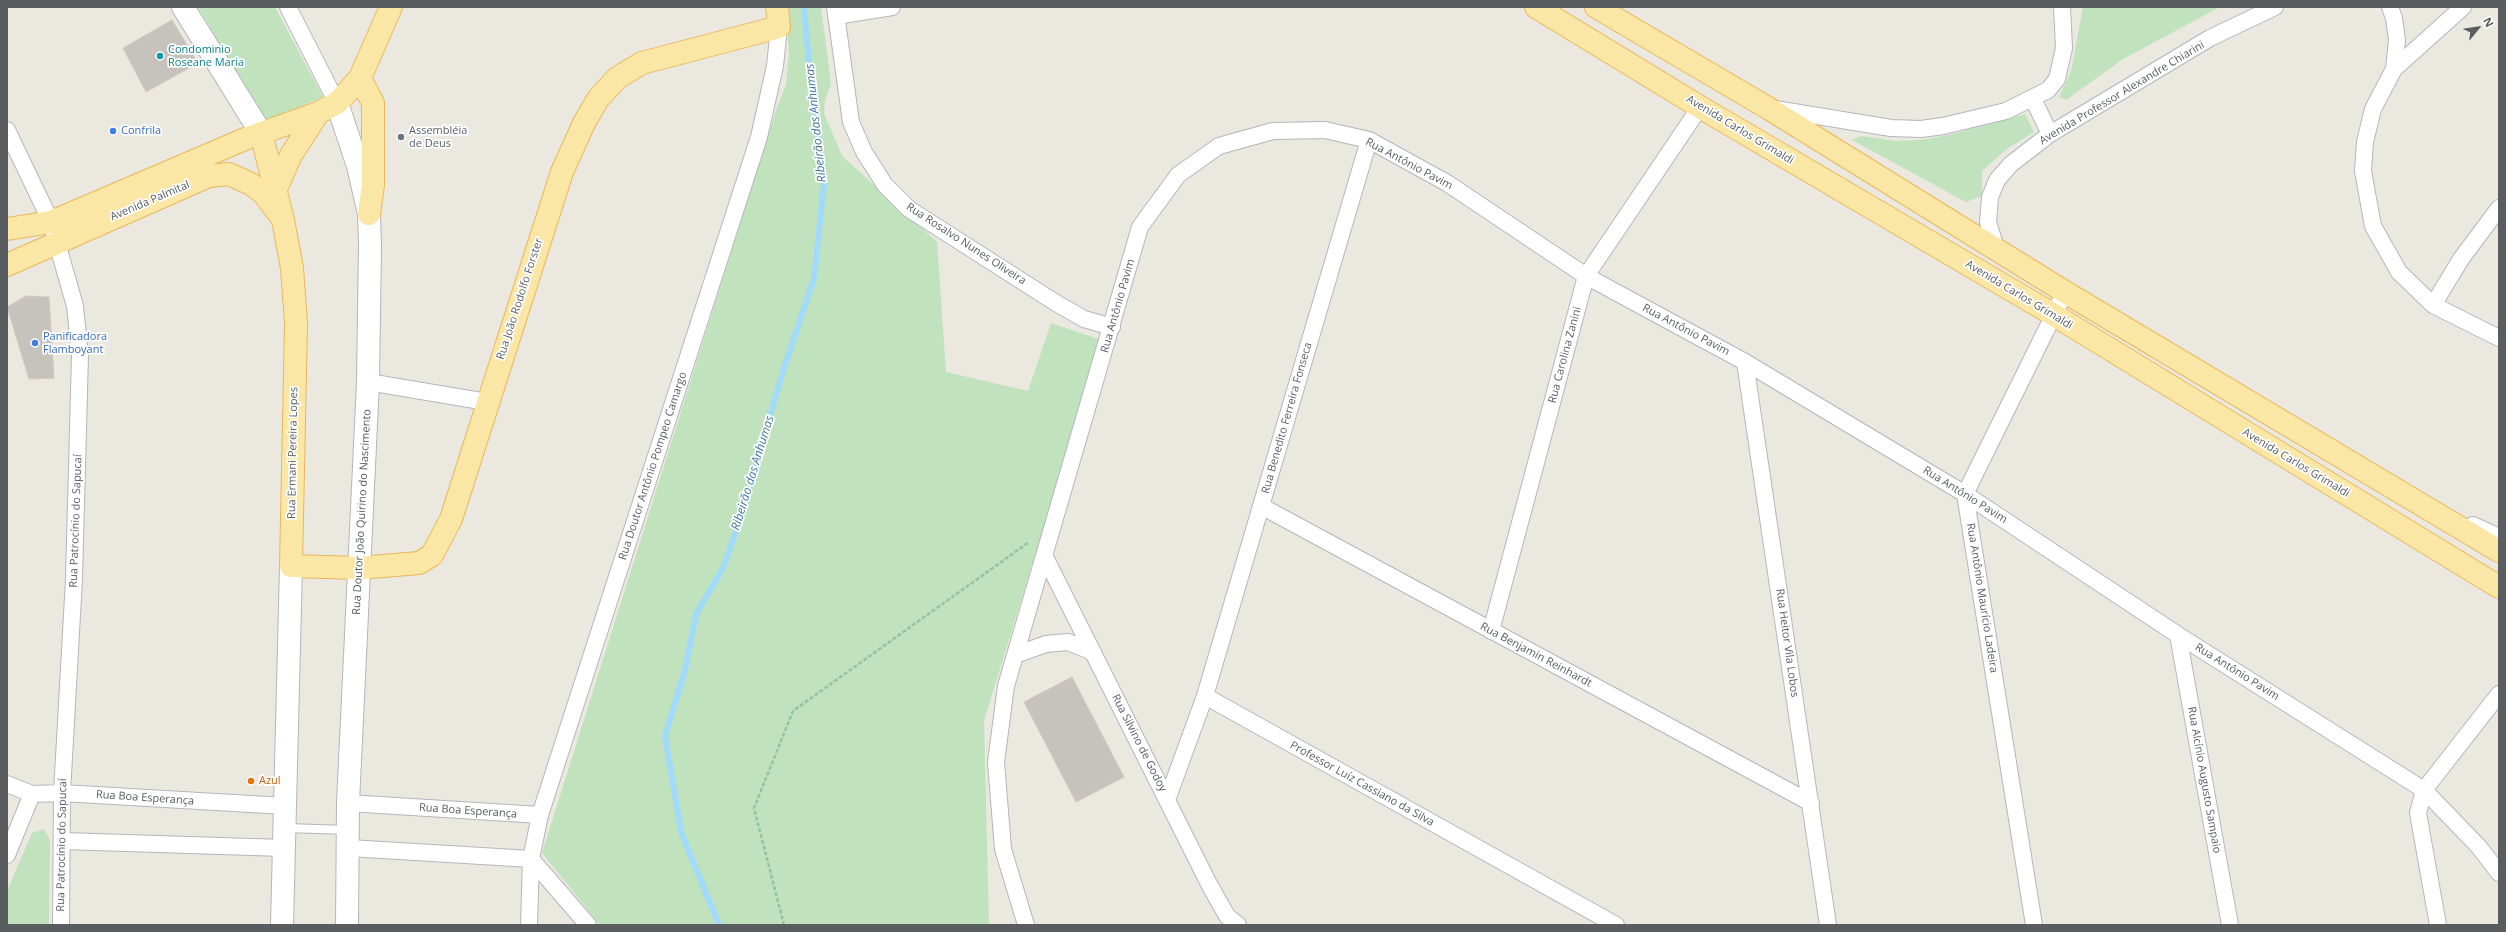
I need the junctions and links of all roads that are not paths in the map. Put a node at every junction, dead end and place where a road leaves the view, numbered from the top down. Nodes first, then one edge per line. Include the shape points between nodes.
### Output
1 (183, 7) edge
2 (288, 7) edge
3 (391, 7) edge
4 (892, 7) edge
5 (1536, 7) edge
6 (1596, 7) edge
7 (2062, 7) edge
8 (2275, 7) edge
9 (2390, 7) edge
10 (2463, 7) edge
11 (835, 12) edge
12 (778, 17) edge
13 (2394, 69) junction
14 (360, 78) junction
15 (2033, 99) junction
16 (1700, 107) junction
17 (328, 108) junction
18 (1768, 108) junction
19 (7, 130) edge
20 (261, 133) junction
21 (2050, 134) junction
22 (1369, 140) junction
23 (276, 189) junction
24 (2499, 208) edge
25 (369, 214) junction
26 (283, 220) junction
27 (7, 230) edge
28 (54, 232) junction
29 (1996, 248) junction
30 (7, 265) edge
31 (1586, 276) junction
32 (2065, 292) junction
33 (2433, 304) junction
34 (2054, 315) junction
35 (1112, 327) junction
36 (2499, 338) edge
37 (1745, 362) junction
38 (368, 382) junction
39 (487, 402) junction
40 (1965, 494) junction
41 (1261, 506) junction
42 (2433, 512) junction
43 (2499, 537) edge
44 (2499, 551) edge
45 (1045, 557) junction
46 (292, 566) junction
47 (359, 568) junction
48 (2499, 587) edge
49 (1491, 631) junction
50 (2178, 635) junction
51 (1093, 652) junction
52 (1015, 655) junction
53 (2499, 694) edge
54 (1205, 696) junction
55 (7, 784) edge
56 (2424, 790) junction
57 (62, 793) junction
58 (32, 794) junction
59 (1167, 800) junction
60 (348, 803) junction
61 (1811, 803) junction
62 (285, 806) junction
63 (540, 815) junction
64 (284, 838) junction
65 (349, 839) junction
66 (63, 841) junction
67 (7, 855) edge
68 (531, 859) junction
69 (2499, 873) edge
70 (61, 925) edge
71 (282, 925) edge
72 (346, 925) edge
73 (529, 925) edge
74 (588, 925) edge
75 (1026, 925) edge
76 (1238, 925) edge
77 (1616, 925) edge
78 (1828, 925) edge
79 (2034, 925) edge
80 (2230, 925) edge
81 (2438, 925) edge

1 - 20 street, Rua Ermani Pereira Lopes
2 - 17 street
3 - 14 main road
4 - 11 street
5 - 16 main road, Avenida Carlos Grimaldi
6 - 18 main road
7 - 15 street via 2064,48 2057,79 2048,90
8 - 21 street, Avenida Professor Alexandre Chiarini via 2210,38
9 - 13 street via 2397,40
10 - 13 street
11 - 35 street, Rua Rosalvo Nunes Oliveira via 851,122 864,152 885,185 909,209 1056,303 1084,319
12 - 39 main road, Rua João Rodolfo Forster via 642,63 617,78 598,99 562,172
12 - 63 street, Rua Doutor Antônio Pompeo Camargo via 774,73 760,136
13 - 33 street via 2373,109 2365,142 2363,170 2373,226 2399,272
14 - 17 main road
14 - 25 main road via 373,103 373,177
15 - 18 street via 2006,111 1921,129 1891,128
15 - 21 street
16 - 31 street, Rua Carolina Zanini
16 - 34 main road, Avenida Carlos Grimaldi
17 - 20 main road, Avenida Palmital
17 - 23 main road via 291,155
17 - 25 street, Rua Doutor João Quirino do Nascimento via 358,166
18 - 29 main road
19 - 28 street, Rua Patrocínio do Sapucaí
20 - 23 main road, Rua Ermani Pereira Lopes
20 - 28 main road, Avenida Palmital
21 - 29 street, Avenida Professor Alexandre Chiarini via 2011,164 1997,180 1990,197 1988,222
22 - 31 street, Rua Antônio Pavim via 1447,183
22 - 35 street, Rua Antônio Pavim via 1325,130 1274,131 1219,146 1178,175 1140,227
22 - 41 street, Rua Benedito Ferreira Fonseca
23 - 26 main road, Rua Ermani Pereira Lopes
24 - 33 street via 2461,259
25 - 38 street, Rua Doutor João Quirino do Nascimento
26 - 28 main road, Avenida Palmital via 263,193 251,184 229,174 220,174
26 - 46 main road, Rua Ermani Pereira Lopes via 292,268 296,324
27 - 28 main road, Avenida Palmital
28 - 30 main road, Avenida Palmital
28 - 57 street, Rua Patrocínio do Sapucaí via 75,306 80,355 74,578
29 - 32 main road
31 - 37 street, Rua Antônio Pavim
31 - 49 street, Rua Carolina Zanini
32 - 34 street
32 - 42 main road
33 - 36 street
34 - 40 street
34 - 48 main road, Avenida Carlos Grimaldi
35 - 45 street, Rua Antônio Pavim
37 - 40 street, Rua Antônio Pavim
37 - 61 street, Rua Heitor Vila Lobos
38 - 39 street
38 - 47 street, Rua Doutor João Quirino do Nascimento
39 - 47 main road, Rua João Rodolfo Forster via 451,519 432,555 419,563
40 - 50 street, Rua Antônio Pavim
40 - 79 street, Rua Antônio Maurício Ladeira
41 - 49 street, Rua Benjamin Reinhardt
41 - 54 street, Rua Benedito Ferreira Fonseca
42 - 43 street via 2467,522
42 - 44 main road
45 - 51 street, Rua Silvino de Godoy
45 - 52 street, Rua Antônio Pavim
46 - 47 main road, Rua João Rodolfo Forster
46 - 62 street, Rua Ermani Pereira Lopes
47 - 60 street, Rua Doutor João Quirino do Nascimento
49 - 61 street, Rua Benjamin Reinhardt
50 - 56 street, Rua Antônio Pavim
50 - 80 street, Rua Alcínio Augusto Sampaio
51 - 52 street via 1068,642 1046,644
51 - 59 street, Rua Silvino de Godoy
52 - 75 street, Rua Antônio Pavim via 1006,686 996,762 1003,848
53 - 56 street
54 - 59 street
54 - 77 street, Professor Luíz Cassiano da Silva
55 - 58 street, Rua Boa Esperança
56 - 69 street, Rua Antônio Pavim via 2479,847
56 - 81 street via 2418,813
57 - 58 street, Rua Boa Esperança
57 - 62 street, Rua Boa Esperança
57 - 66 street, Rua Patrocínio do Sapucaí
58 - 67 street
59 - 76 street, Rua Silvino de Godoy via 1227,916
60 - 63 street, Rua Boa Esperança
60 - 65 street, Rua Doutor João Quirino do Nascimento
61 - 78 street, Rua Heitor Vila Lobos
62 - 64 street, Rua Ermani Pereira Lopes
63 - 68 street, Rua Doutor Antônio Pompeo Camargo
64 - 65 lane
64 - 66 street
64 - 71 street, Rua Ermani Pereira Lopes
65 - 68 street
65 - 72 street, Rua Doutor João Quirino do Nascimento
66 - 70 street, Rua Patrocínio do Sapucaí
68 - 73 street, Rua Doutor Antônio Pompeo Camargo
68 - 74 street

